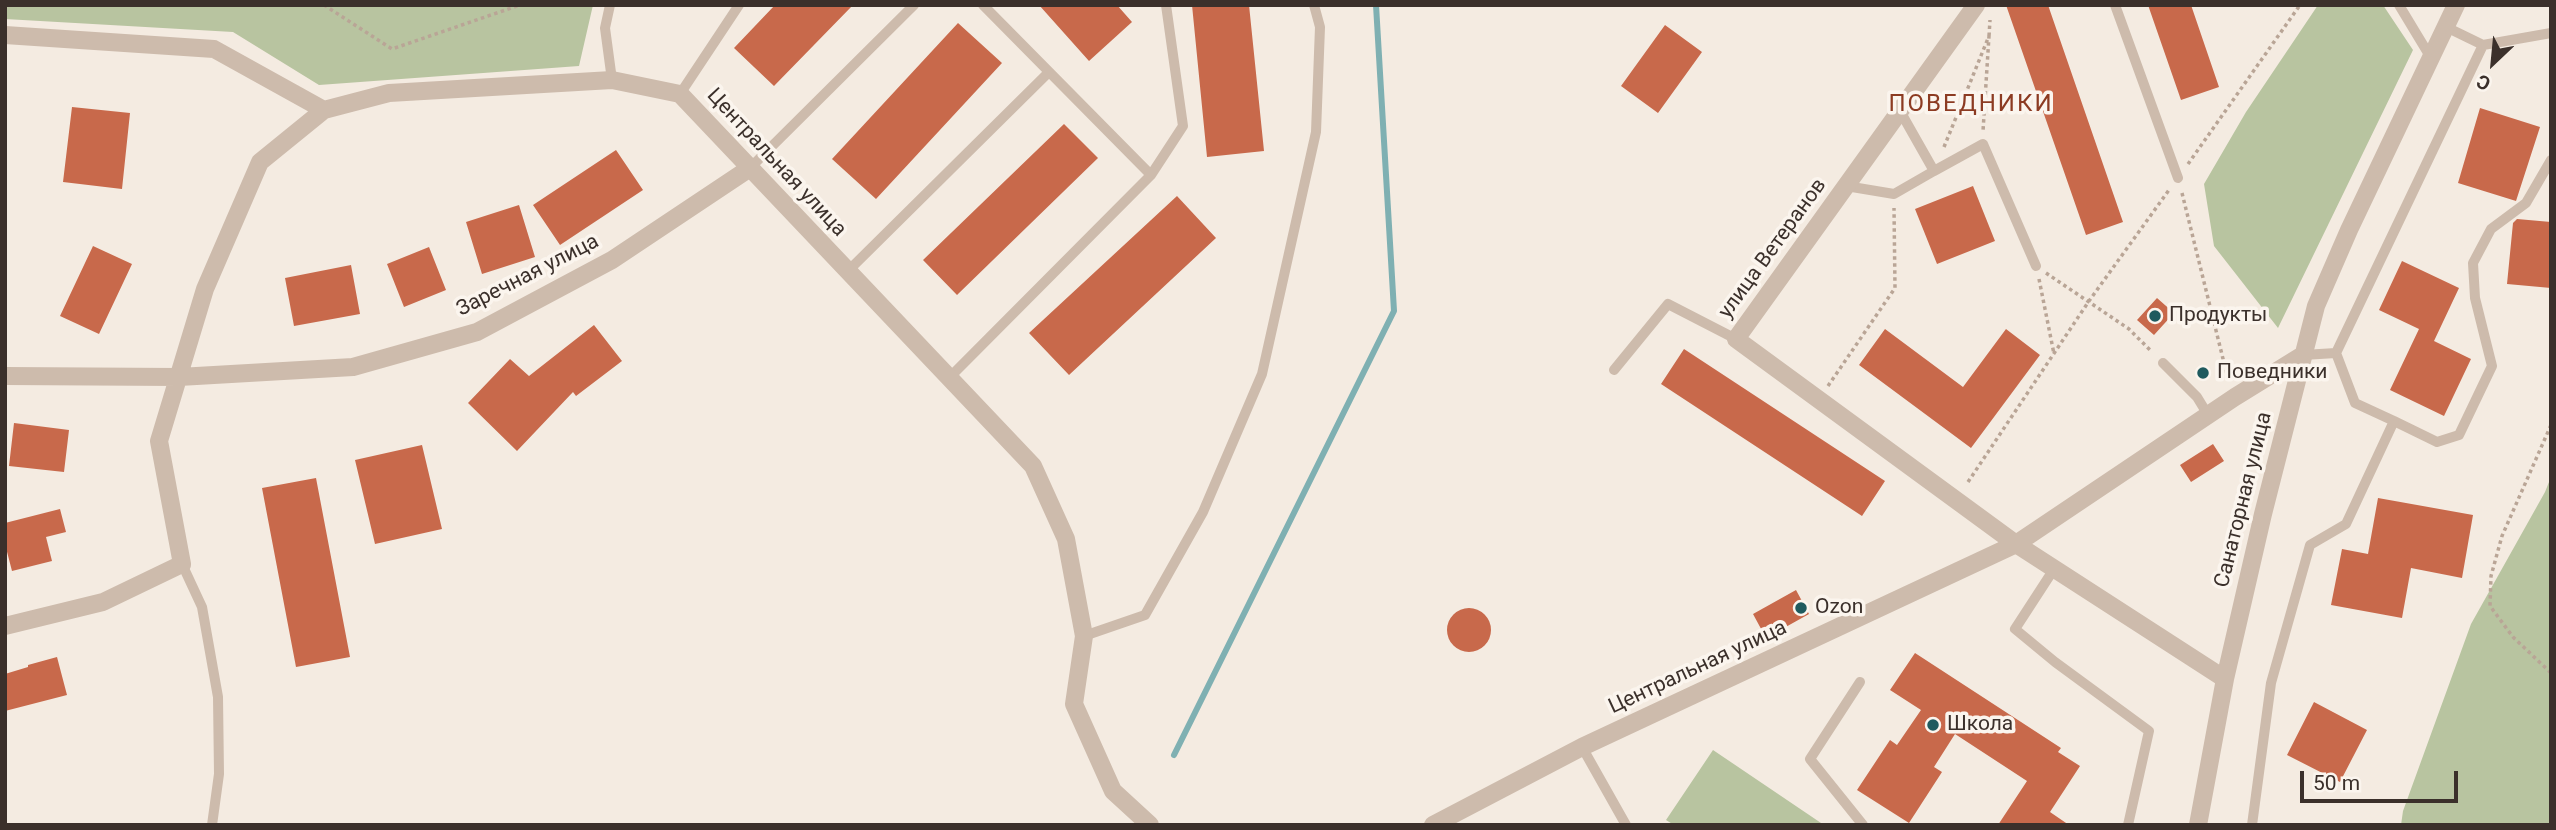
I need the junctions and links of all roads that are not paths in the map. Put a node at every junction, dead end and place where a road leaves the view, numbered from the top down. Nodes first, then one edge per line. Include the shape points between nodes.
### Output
1 (610, 5) edge
2 (739, 5) edge
3 (914, 5) edge
4 (983, 5) edge
5 (1166, 5) edge
6 (1314, 5) edge
7 (1976, 5) edge
8 (2115, 5) edge
9 (2399, 5) edge
10 (2456, 5) edge
11 (2446, 27) junction
12 (2551, 33) edge
13 (5, 35) edge
14 (2483, 46) junction
15 (2431, 58) junction
16 (1049, 72) junction
17 (612, 80) junction
18 (680, 94) junction
19 (324, 110) junction
20 (1900, 111) junction
21 (2551, 160) edge
22 (750, 168) junction
23 (1934, 171) junction
24 (1151, 175) junction
25 (2178, 178) road end
26 (1846, 186) junction
27 (2036, 267) road end
28 (848, 271) junction
29 (1736, 339) junction
30 (2336, 354) junction
31 (2303, 355) junction
32 (2163, 363) road end
33 (1614, 370) dead end
34 (5, 376) edge
35 (178, 377) junction
36 (949, 378) junction
37 (2208, 415) junction
38 (2394, 421) junction
39 (2016, 544) junction
40 (182, 564) junction
41 (2054, 569) junction
42 (5, 626) edge
43 (1084, 636) junction
44 (2225, 679) junction
45 (1860, 682) dead end
46 (1582, 747) junction
47 (212, 825) edge
48 (1150, 825) edge
49 (1433, 825) edge
50 (1626, 825) edge
51 (1863, 825) edge
52 (2128, 825) edge
53 (2198, 825) edge
54 (2252, 825) edge

1 - 17 lane via 605,28
2 - 18 lane
3 - 22 lane
4 - 16 lane
5 - 24 lane via 1183,126
6 - 43 lane via 1320,27 1316,131 1262,374 1203,512 1145,615
7 - 20 street, улица Ветеранов
8 - 25 lane
9 - 15 lane
10 - 11 street, Санаторная улица
11 - 14 lane
11 - 15 street, Санаторная улица
12 - 14 lane
13 - 19 street via 214,49
14 - 30 lane
15 - 31 street, Санаторная улица via 2325,283
16 - 24 lane
16 - 28 lane
17 - 18 street, Центральная улица
17 - 19 street, Центральная улица via 389,93
18 - 22 street, Центральная улица
19 - 35 street, Центральная улица via 260,162 205,289
20 - 23 lane
20 - 26 street, улица Ветеранов
21 - 38 lane via 2526,203 2491,229 2473,263 2475,298 2493,366 2459,435 2437,442
22 - 28 street, Центральная улица
22 - 35 street, Заречная улица via 611,260 477,332 353,367
23 - 26 lane via 1894,194
23 - 27 lane via 1983,144
24 - 36 lane
26 - 29 street, улица Ветеранов
28 - 36 street, Центральная улица
29 - 33 lane via 1668,304
29 - 39 street, улица Ветеранов
30 - 31 lane
30 - 38 lane via 2356,403
31 - 37 street, Центральная улица
31 - 44 street, Санаторная улица
32 - 37 lane
34 - 35 street, Заречная улица
35 - 40 street, Центральная улица via 159,441
36 - 43 street, Центральная улица via 1033,466 1066,539
37 - 39 street, Центральная улица
38 - 54 lane via 2346,524 2310,545 2271,683
39 - 41 street, улица Ветеранов
39 - 46 street, Центральная улица
40 - 42 street via 103,602
40 - 47 lane via 202,607 218,697 219,774
41 - 44 street, улица Ветеранов
41 - 52 lane via 2015,629 2150,731
43 - 48 street, Центральная улица via 1074,704 1113,791
44 - 53 street, Санаторная улица
45 - 51 lane via 1810,759
46 - 49 street, Центральная улица
46 - 50 lane

